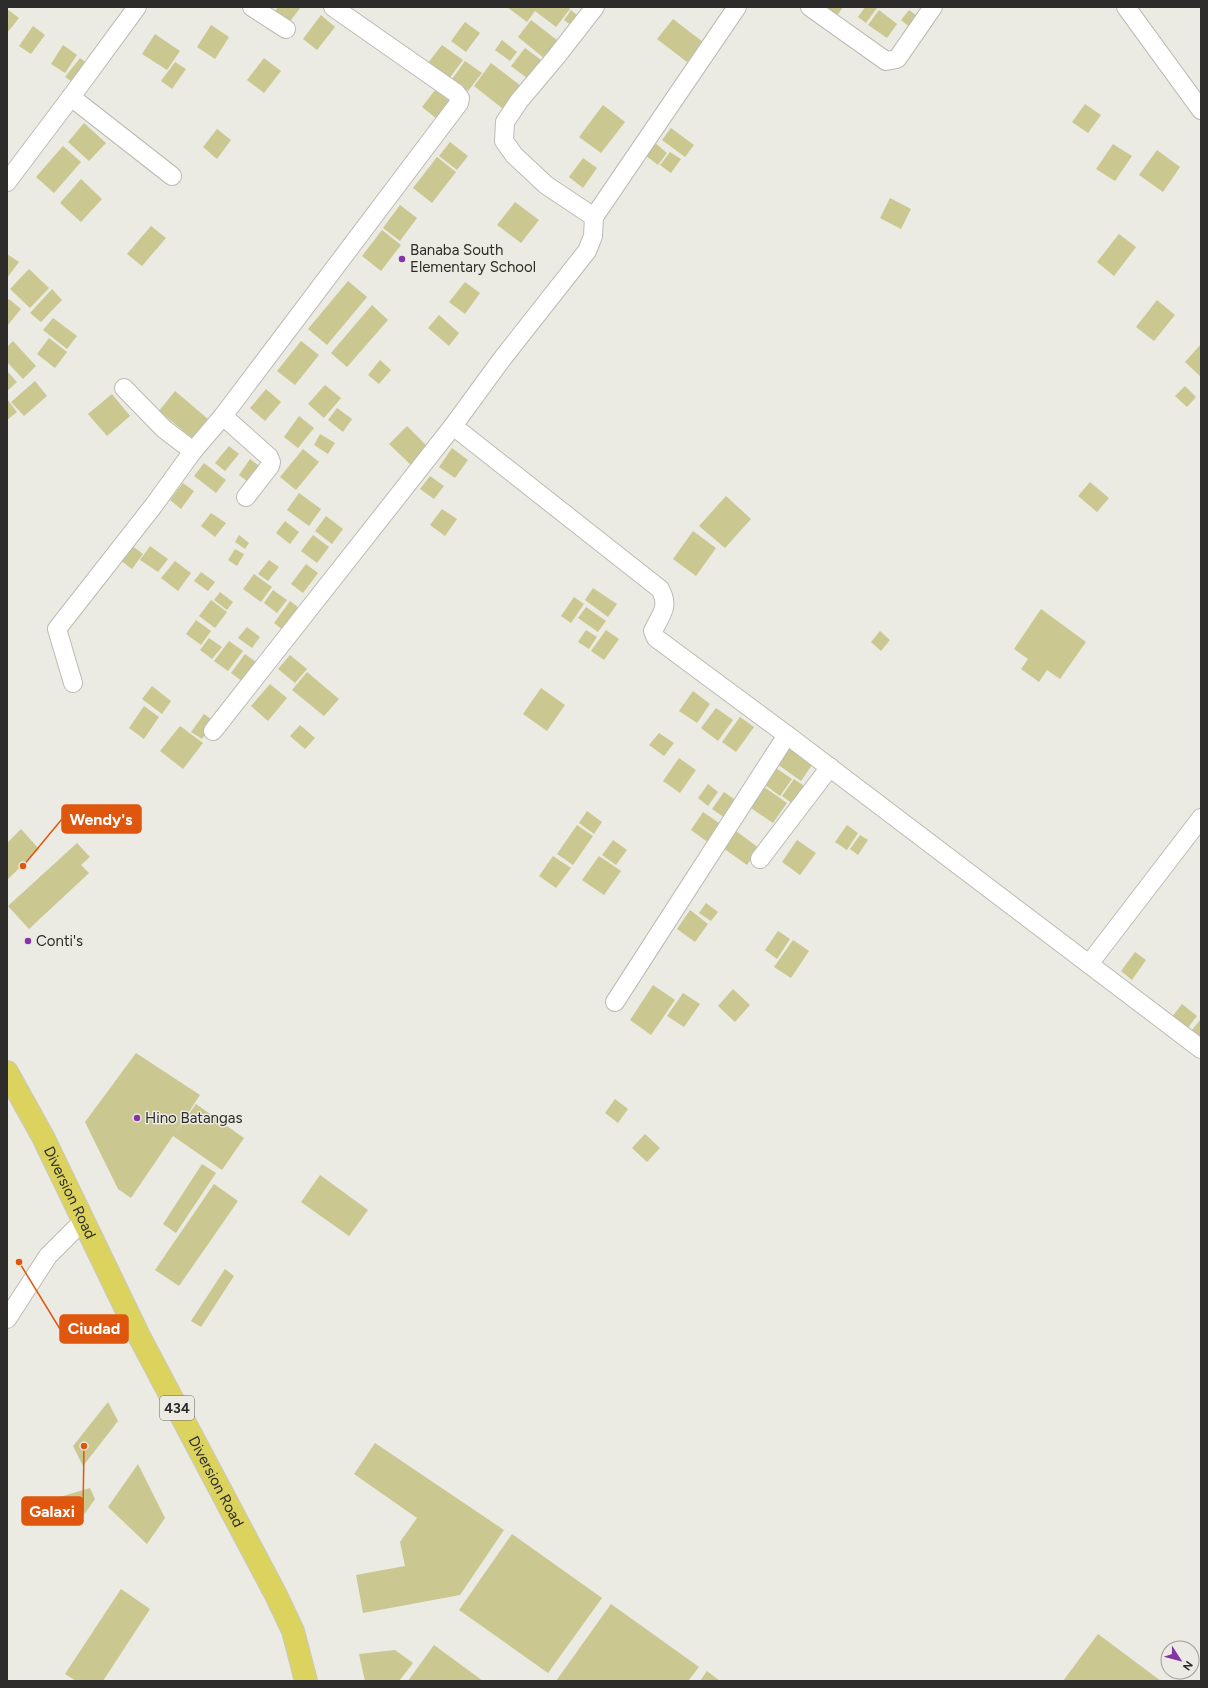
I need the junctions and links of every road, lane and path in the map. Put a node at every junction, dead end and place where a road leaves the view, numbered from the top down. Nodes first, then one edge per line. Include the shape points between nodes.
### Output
1 (137, 7) edge
2 (252, 7) edge
3 (333, 7) edge
4 (595, 7) edge
5 (737, 7) edge
6 (810, 7) edge
7 (932, 7) edge
8 (1126, 7) edge
9 (286, 29) dead end
10 (71, 97) junction
11 (1201, 110) edge
12 (172, 176) dead end
13 (7, 182) edge
14 (594, 217) junction
15 (124, 388) dead end
16 (223, 416) junction
17 (453, 426) junction
18 (193, 452) junction
19 (246, 497) dead end
20 (73, 683) dead end
21 (213, 731) dead end
22 (788, 735) junction
23 (830, 767) junction
24 (1201, 818) edge
25 (760, 859) dead end
26 (1089, 964) junction
27 (615, 1002) dead end
28 (1201, 1049) edge
29 (7, 1072) edge
30 (83, 1221) junction
31 (7, 1319) edge
32 (306, 1681) edge

1 - 10 street
2 - 9 street
3 - 16 street via 456,94 460,98 459,103
4 - 14 street via 519,101 505,122 504,141 514,155 546,185
5 - 14 street
6 - 7 street via 886,61 891,61 897,59
8 - 11 street
10 - 12 street
10 - 13 street
14 - 17 street via 593,236 586,252
15 - 18 street via 164,429
16 - 18 street
16 - 19 street via 269,457 271,462
17 - 21 street
17 - 22 street via 660,589 665,599 665,607 653,631 656,638
18 - 20 street via 57,629
22 - 23 street
22 - 27 street
23 - 25 street
23 - 26 street
24 - 26 street
26 - 28 street
29 - 30 highway, Diversion Road / 434 via 43,1137
30 - 31 street via 48,1256
30 - 32 highway, Diversion Road / 434 via 165,1387 242,1528 293,1630

